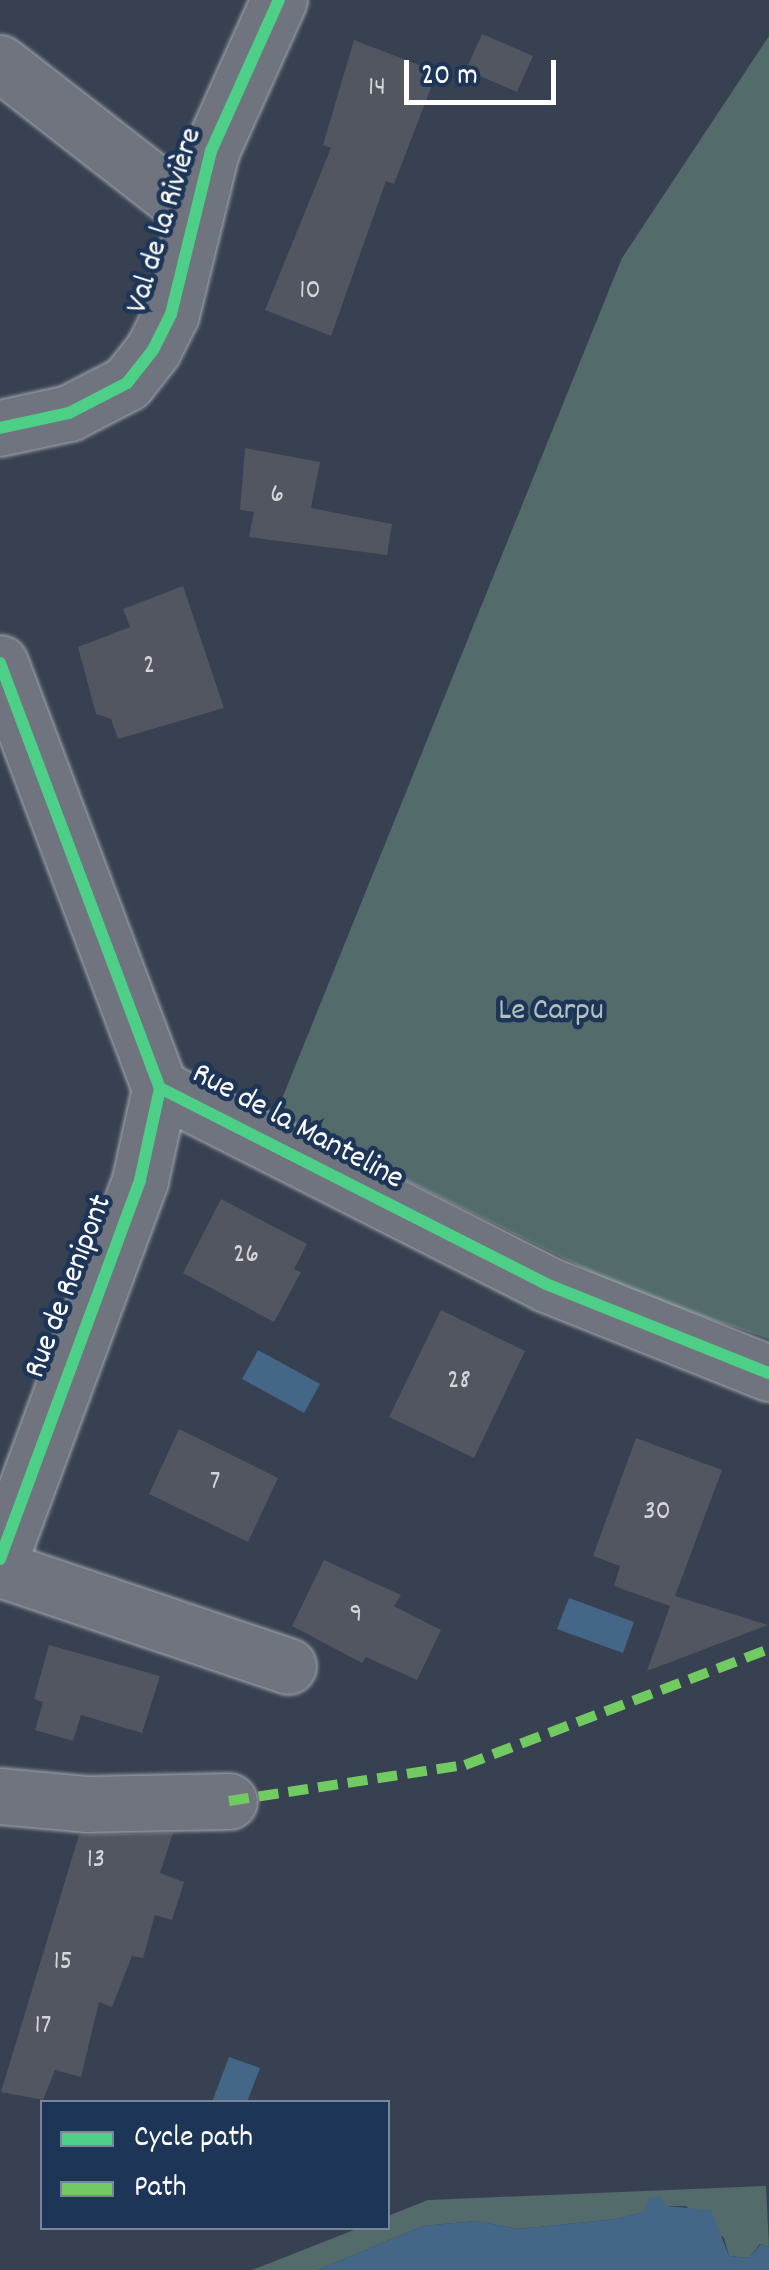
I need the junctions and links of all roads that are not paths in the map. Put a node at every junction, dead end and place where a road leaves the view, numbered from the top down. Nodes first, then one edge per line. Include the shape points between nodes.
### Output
1 (279, 0) edge
2 (0, 63) edge
3 (192, 213) junction
4 (0, 428) edge
5 (0, 664) edge
6 (160, 1088) junction
7 (769, 1373) edge
8 (0, 1559) edge
9 (0, 1569) edge
10 (288, 1666) dead end
11 (0, 1796) edge
12 (229, 1802) dead end

1 - 3 street, Val de la Rivière via 211,151
2 - 3 street
3 - 4 street, Val de la Rivière via 171,314 127,383 69,413
5 - 6 street, Rue de la Manteline
6 - 7 street, Rue de la Manteline via 546,1284
6 - 8 street, Rue de Renipont via 140,1180
9 - 10 street
11 - 12 street via 86,1804

